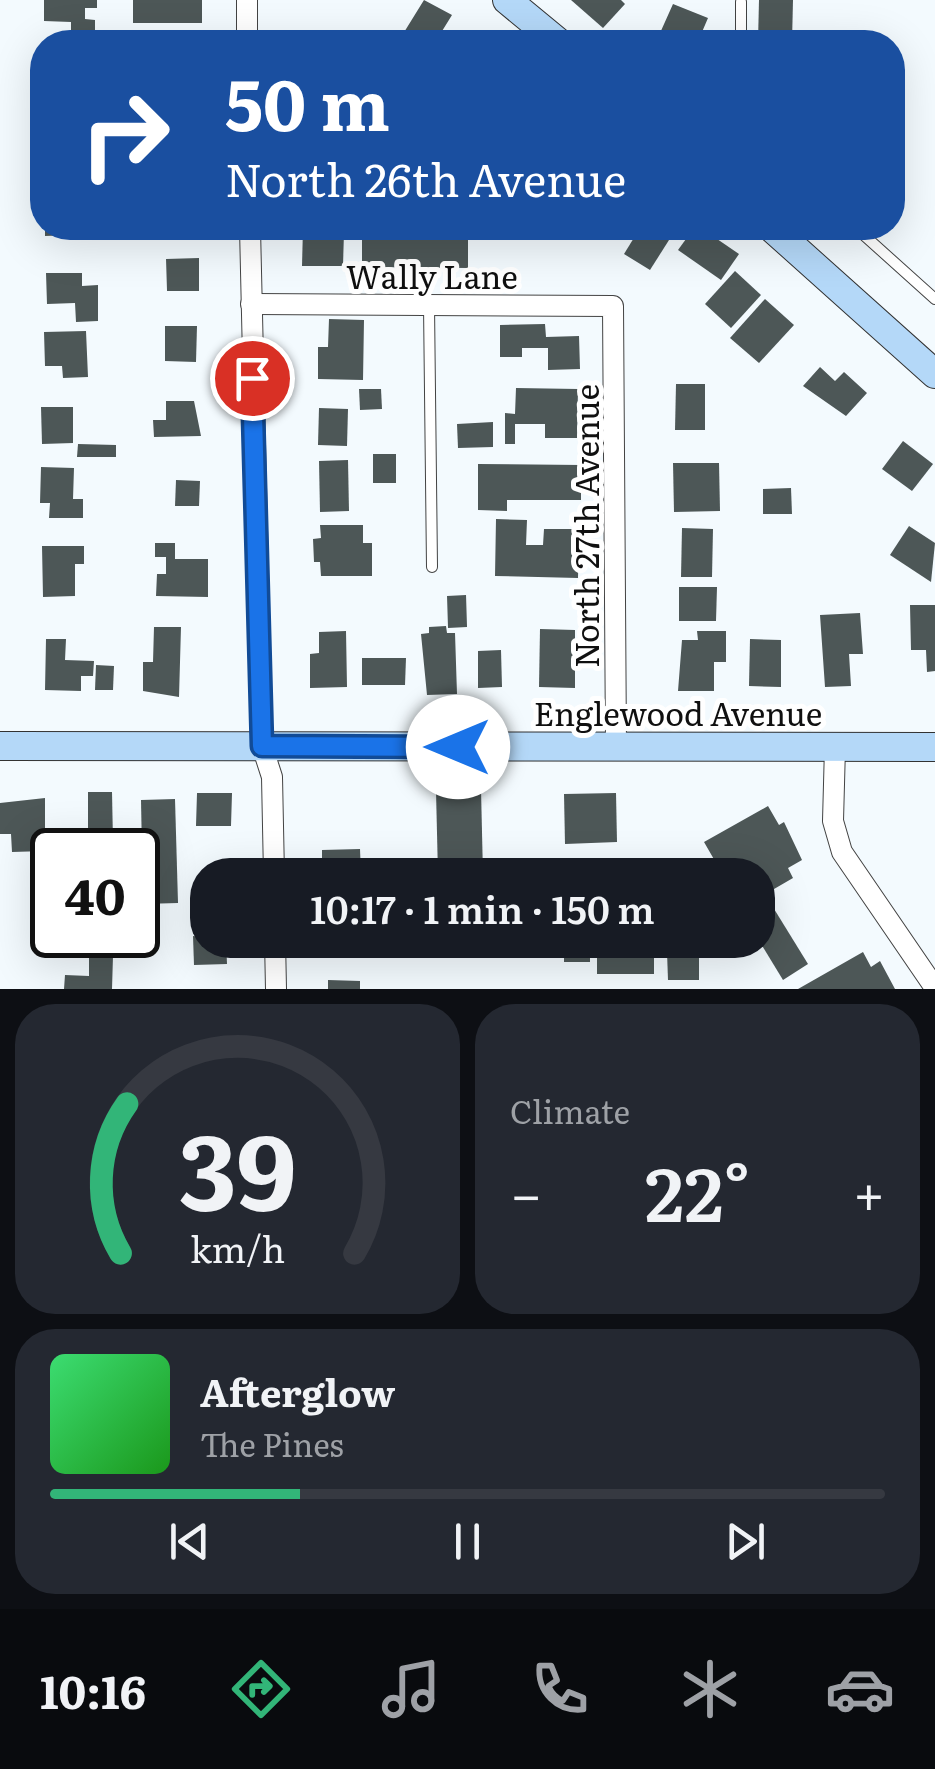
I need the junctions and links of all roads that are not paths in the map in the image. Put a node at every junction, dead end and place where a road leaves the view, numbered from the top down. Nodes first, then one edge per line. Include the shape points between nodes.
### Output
1 (247, 0) edge
2 (506, 0) edge
3 (740, 2) edge
4 (247, 30) edge
5 (543, 30) edge
6 (741, 30) edge
7 (250, 240) edge
8 (785, 240) edge
9 (870, 240) edge
10 (935, 298) edge
11 (251, 304) junction
12 (429, 305) junction
13 (613, 306) joint
14 (935, 374) edge
15 (432, 567) dead end
16 (0, 746) edge
17 (262, 746) junction
18 (616, 747) junction
19 (835, 747) junction
20 (935, 747) edge
21 (274, 858) edge
22 (275, 958) edge
23 (935, 988) edge
24 (276, 989) edge

1 - 4 street
2 - 5 street
3 - 6 lane
7 - 11 street
8 - 14 street
9 - 10 lane
11 - 12 street, Wally Lane
11 - 17 street
12 - 13 street, Wally Lane
12 - 15 lane
13 - 18 street, North 27th Avenue
16 - 17 street, Englewood Avenue
17 - 18 street, Englewood Avenue
17 - 21 street via 272,778
18 - 19 street, Englewood Avenue
19 - 20 street, Englewood Avenue
19 - 23 street via 832,821 842,852
22 - 24 street

